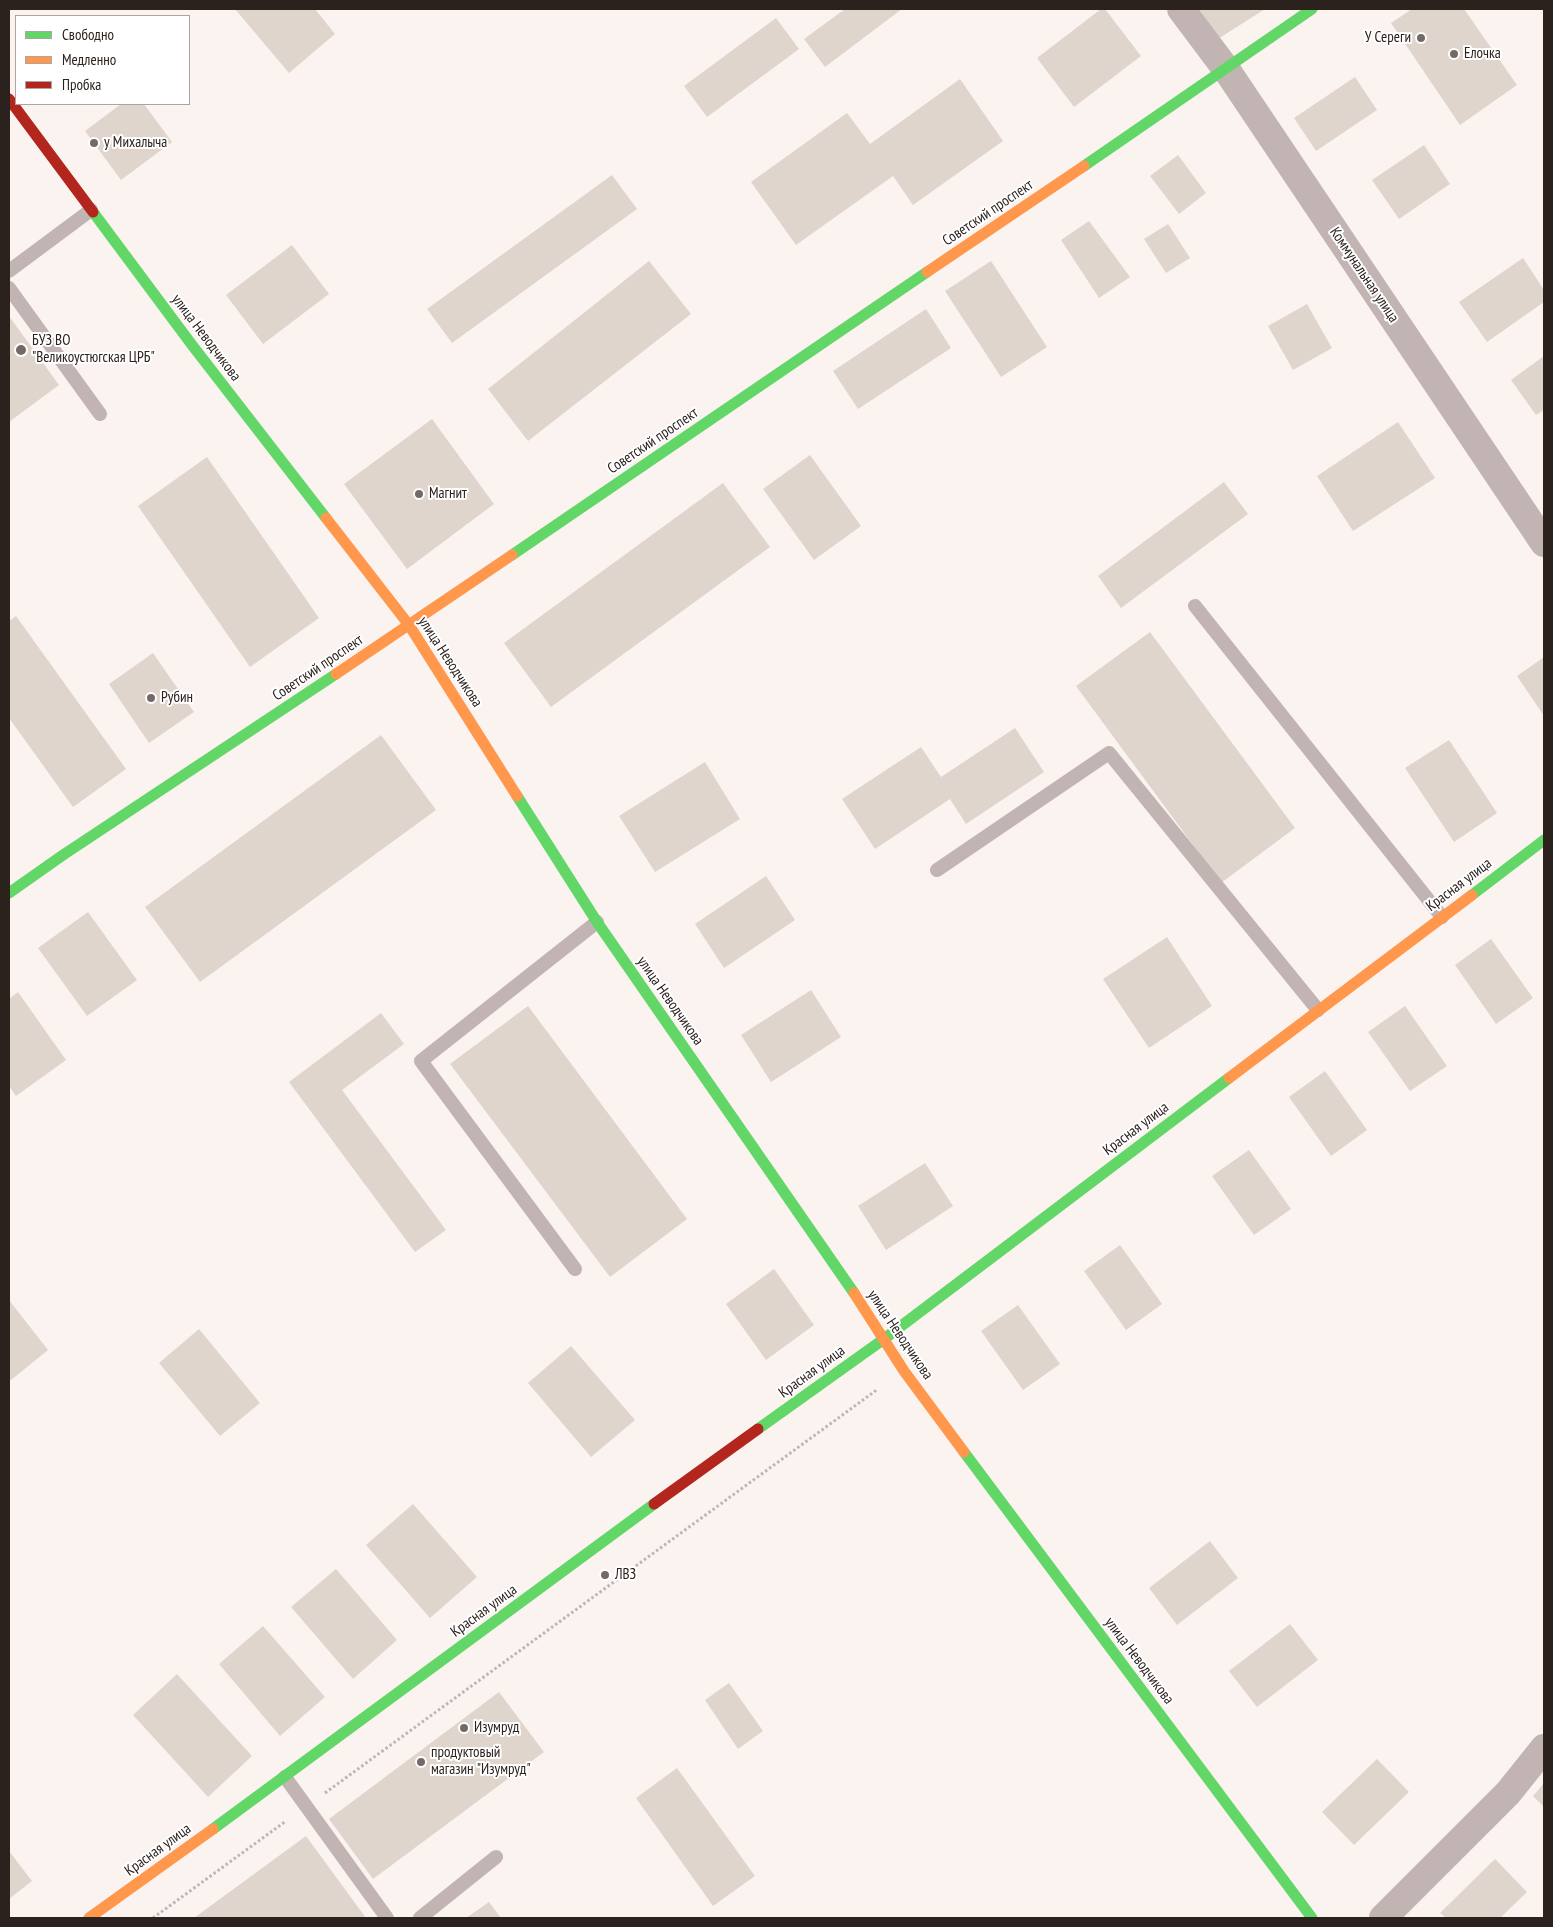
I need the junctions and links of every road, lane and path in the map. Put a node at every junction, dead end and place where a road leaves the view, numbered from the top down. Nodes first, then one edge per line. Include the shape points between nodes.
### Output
1 (1182, 9) edge
2 (1312, 9) edge
3 (1226, 69) junction
4 (9, 99) edge
5 (91, 210) junction
6 (9, 272) edge
7 (9, 288) edge
8 (100, 414) dead end
9 (1544, 542) edge
10 (1195, 606) dead end
11 (409, 625) junction
12 (1544, 840) edge
13 (937, 870) dead end
14 (9, 893) edge
15 (1442, 917) junction
16 (597, 922) junction
17 (1318, 1010) junction
18 (575, 1269) dead end
19 (884, 1339) junction
20 (904, 1370) junction
21 (1544, 1748) edge
22 (285, 1777) junction
23 (306, 1807) junction
24 (496, 1857) dead end
25 (89, 1918) edge
26 (153, 1918) edge
27 (387, 1918) edge
28 (420, 1918) edge
29 (1312, 1918) edge
30 (1383, 1918) edge

1 - 3 street, Коммунальная улица
2 - 3 street, Советский проспект
3 - 9 street, Коммунальная улица
3 - 11 street, Советский проспект
4 - 5 street, улица Неводчикова
5 - 6 lane
5 - 11 street, улица Неводчикова via 192,346
7 - 8 lane
10 - 15 lane
11 - 14 street, Советский проспект
11 - 16 street, улица Неводчикова
12 - 15 street, Красная улица
13 - 17 lane via 1109,753
15 - 17 street, Красная улица
16 - 18 lane via 421,1062
16 - 19 street, улица Неводчикова
17 - 19 street, Красная улица
19 - 20 street, улица Неводчикова
19 - 22 street, Красная улица via 695,1474
20 - 23 path
20 - 29 street, улица Неводчикова
21 - 30 street via 1508,1793
22 - 23 lane
22 - 25 street, Красная улица
23 - 26 path
23 - 27 lane
24 - 28 lane

